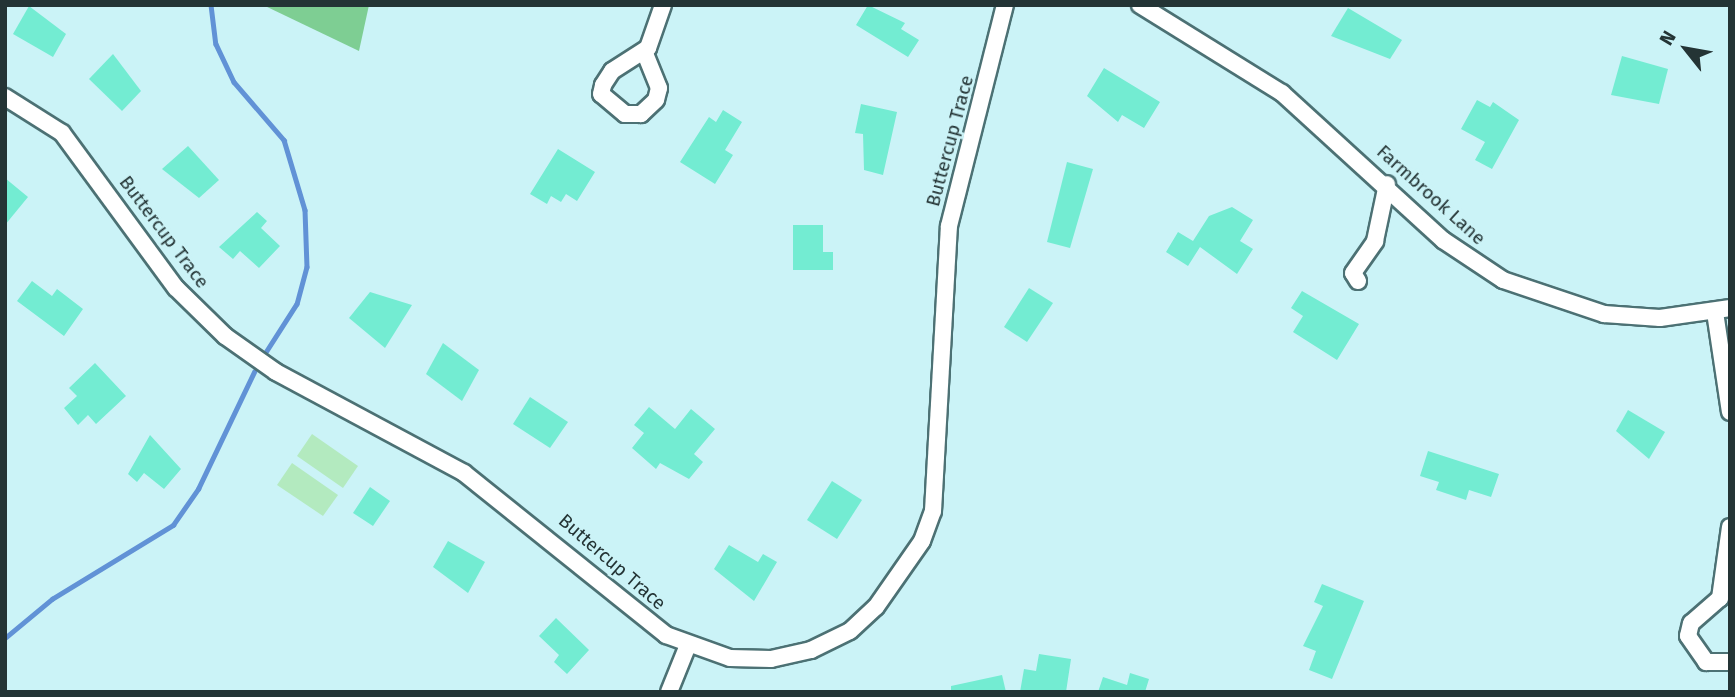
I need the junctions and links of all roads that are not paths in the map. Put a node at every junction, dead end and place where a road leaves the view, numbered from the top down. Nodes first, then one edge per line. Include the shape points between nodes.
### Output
1 (663, 5) edge
2 (1005, 5) edge
3 (1140, 5) edge
4 (645, 51) dead end
5 (5, 97) edge
6 (1387, 184) junction
7 (1358, 281) dead end
8 (1722, 310) edge
9 (1730, 412) edge
10 (1730, 527) edge
11 (1725, 601) edge
12 (688, 645) junction
13 (1730, 662) edge
14 (669, 692) edge

1 - 4 street
2 - 12 street, Buttercup Trace via 949,226 933,511 922,541 876,607 850,631 811,650 771,659 730,658
3 - 6 street, Farmbrook Lane via 1282,93
5 - 12 street, Buttercup Trace via 62,133 176,288 225,336 276,372 464,473 645,621
6 - 7 street via 1375,241 1356,264
6 - 8 street, Farmbrook Lane via 1470,260 1555,302 1660,318
8 - 9 street
10 - 11 street
11 - 13 street via 1690,623 1688,636 1706,662
12 - 14 street

